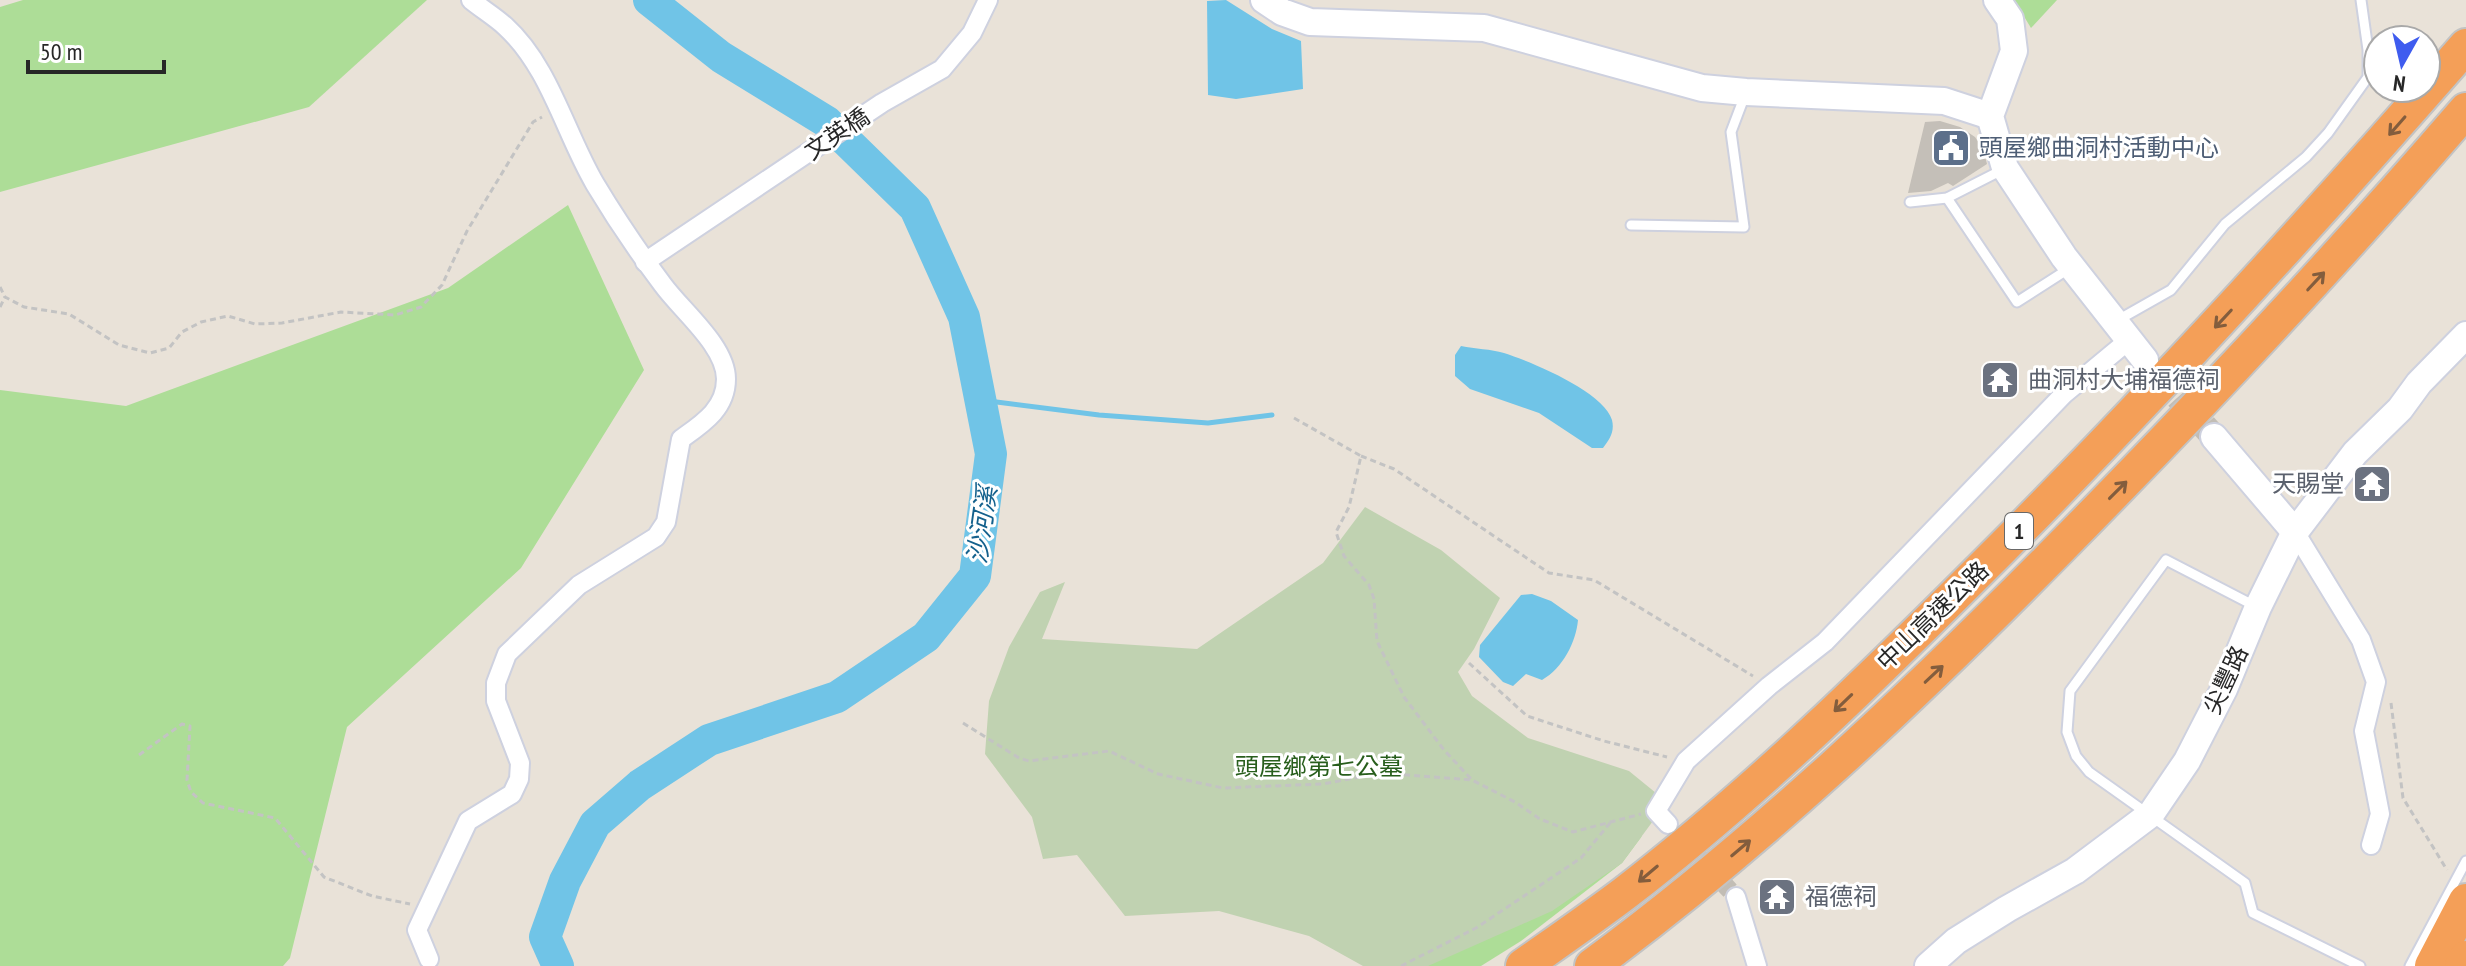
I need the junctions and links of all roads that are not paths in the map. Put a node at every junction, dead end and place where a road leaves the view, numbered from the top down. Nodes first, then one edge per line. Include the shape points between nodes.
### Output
1 (471, 0) edge
2 (988, 0) edge
3 (1264, 0) edge
4 (1997, 0) edge
5 (2361, 0) edge
6 (2466, 46) edge
7 (1746, 92) junction
8 (2466, 110) edge
9 (1990, 116) junction
10 (2005, 168) junction
11 (1947, 198) junction
12 (1910, 202) dead end
13 (1631, 225) dead end
14 (645, 262) junction
15 (2072, 267) junction
16 (2466, 335) edge
17 (2129, 340) junction
18 (2214, 437) tunnel mouth
19 (2295, 532) junction
20 (2258, 607) junction
21 (2151, 814) junction
22 (1662, 818) road end
23 (2371, 845) dead end
24 (2466, 861) edge
25 (2461, 891) edge
26 (1736, 897) tunnel mouth
27 (2466, 958) edge
28 (429, 959) dead end
29 (1523, 966) edge
30 (1592, 966) edge
31 (1757, 966) edge
32 (1928, 966) edge
33 (2360, 966) edge
34 (2410, 966) edge
35 (2432, 966) edge
36 (2462, 966) edge

1 - 14 street via 507,27 531,59 594,182
2 - 14 street, 文英橋 via 972,33 942,69 882,103
3 - 7 street via 1310,22 1484,28 1702,88
4 - 9 street via 2010,19 2014,51
5 - 17 lane via 2368,77 2328,133 2225,224
6 -> 29 highway, 中山高速公路 / 1 via 2124,426 1931,619 1711,822 1625,893
7 - 9 street via 1944,101
7 - 13 lane via 1731,132 1744,227
30 -> 8 highway, 中山高速公路 / 1 via 1739,850 1960,650 2308,289
9 - 10 street
10 - 11 lane
10 - 15 street
11 - 12 lane
11 - 15 lane via 2017,302
14 - 28 street via 717,349 724,363 724,395 717,409 681,439 666,522 656,537 579,585 507,654 496,683 496,701 520,763 519,779 512,794 468,821 417,930
15 - 17 street
16 - 19 street, 尖豐路 via 2355,453
17 - 22 street via 2064,394 1825,642 1686,761
18 - 19 street
19 - 20 street, 尖豐路
19 - 23 street via 2361,640 2376,682 2364,731 2380,814
20 - 21 street, 尖豐路 via 2187,761
20 - 21 lane via 2166,560 2070,691 2067,732 2076,756 2089,772
21 - 32 street, 尖豐路 via 2075,871 1956,941
21 - 33 lane via 2245,883 2253,913
24 - 25 lane
25 - 34 lane
25 - 35 highway
26 - 31 street
27 - 36 highway

